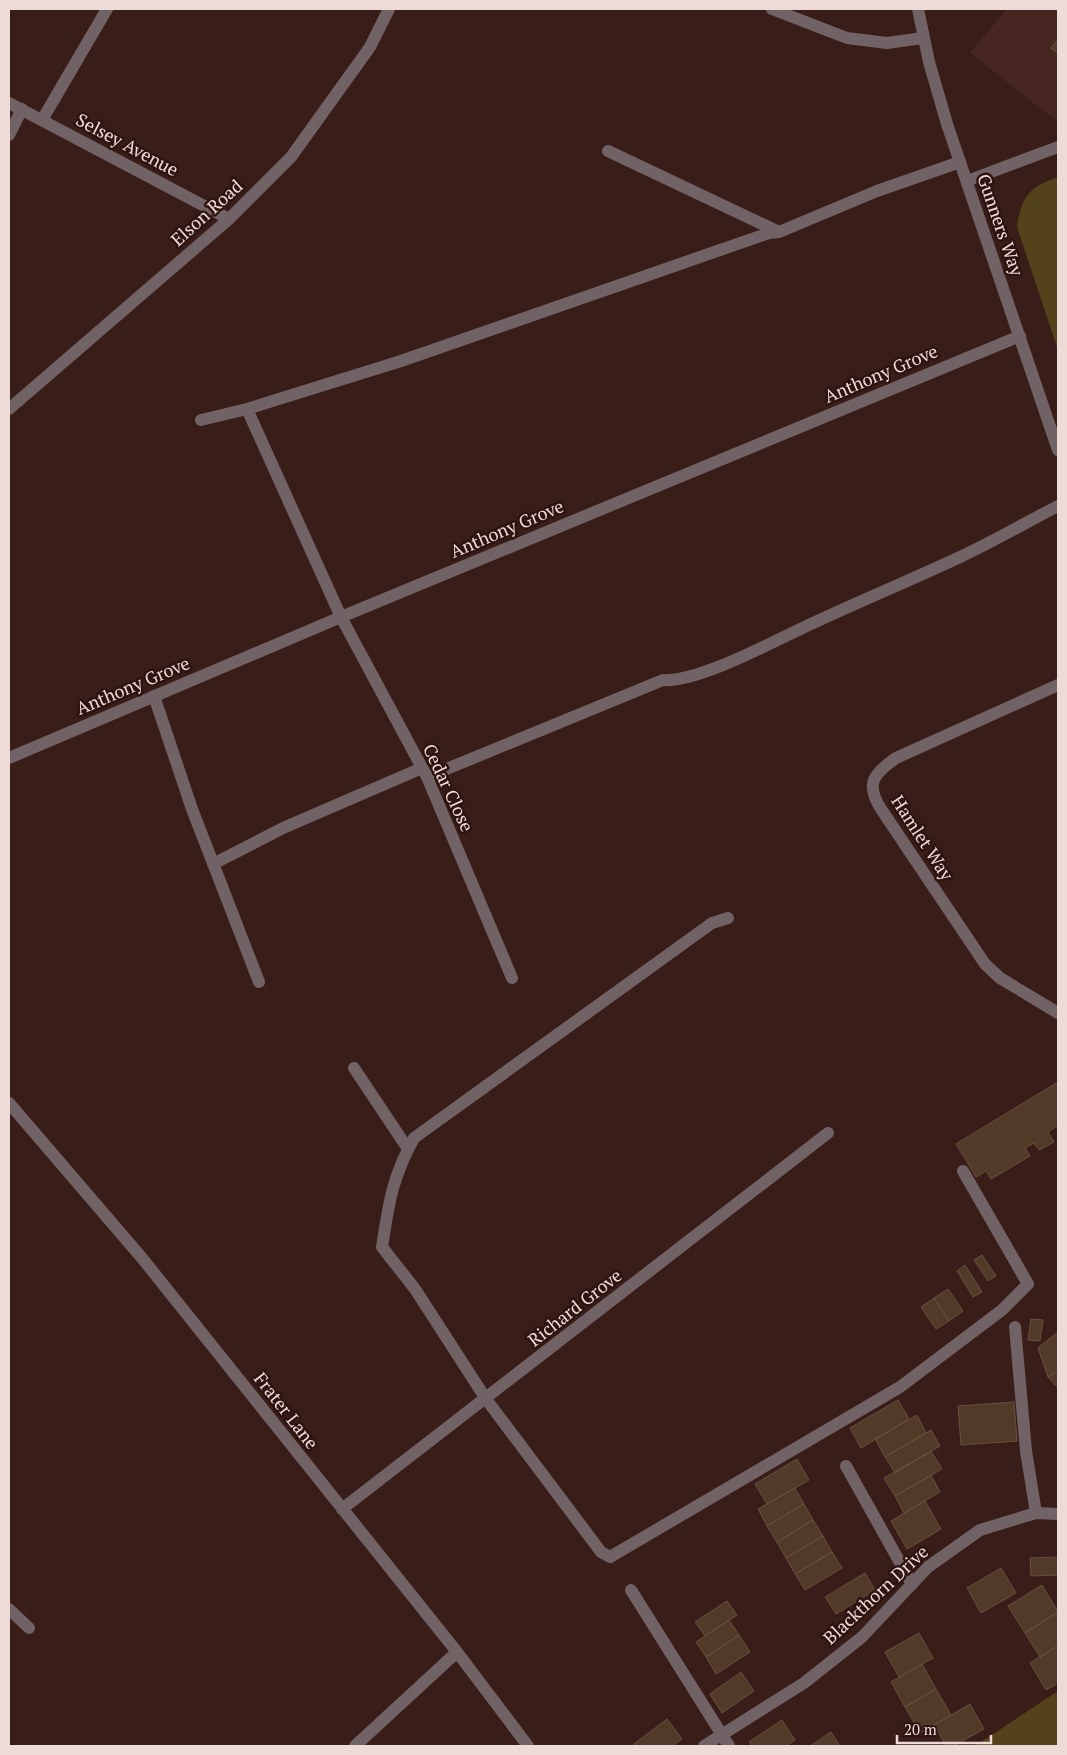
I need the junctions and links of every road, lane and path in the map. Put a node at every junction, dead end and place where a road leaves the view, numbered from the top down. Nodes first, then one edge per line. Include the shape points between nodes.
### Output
1 (107, 9) edge
2 (389, 9) edge
3 (772, 9) edge
4 (918, 9) edge
5 (923, 38) junction
6 (9, 103) edge
7 (22, 109) junction
8 (42, 120) junction
9 (9, 135) edge
10 (1058, 147) edge
11 (608, 151) dead end
12 (960, 162) junction
13 (967, 181) junction
14 (229, 219) junction
15 (779, 232) junction
16 (1020, 336) junction
17 (9, 409) edge
18 (247, 409) junction
19 (201, 420) dead end
20 (1058, 450) edge
21 (1058, 506) edge
22 (341, 617) junction
23 (1058, 685) edge
24 (154, 696) junction
25 (9, 758) edge
26 (425, 772) junction
27 (213, 864) junction
28 (728, 918) dead end
29 (512, 978) dead end
30 (259, 982) dead end
31 (1058, 1013) edge
32 (354, 1068) dead end
33 (9, 1103) edge
34 (828, 1134) dead end
35 (408, 1149) junction
36 (963, 1170) dead end
37 (1015, 1328) dead end
38 (486, 1399) junction
39 (846, 1466) dead end
40 (342, 1510) junction
41 (1036, 1513) junction
42 (1058, 1514) edge
43 (912, 1584) junction
44 (632, 1590) dead end
45 (9, 1610) edge
46 (29, 1628) dead end
47 (458, 1652) junction
48 (722, 1735) junction
49 (355, 1746) edge
50 (528, 1746) edge
51 (704, 1746) edge
52 (729, 1746) edge

1 - 8 street
2 - 14 street, Elson Road via 370,47 291,157
3 - 5 street via 846,38 887,43
4 - 5 street, Gunners Way
5 - 12 street, Gunners Way
6 - 7 street, Selsey Avenue
7 - 8 street, Selsey Avenue
7 - 9 street
8 - 14 street, Selsey Avenue
10 - 13 street
11 - 15 street
12 - 13 street, Gunners Way
12 - 15 street via 877,191
13 - 16 street, Gunners Way
14 - 17 street, Elson Road
15 - 18 street via 401,361
16 - 20 street, Gunners Way
16 - 22 street, Anthony Grove
18 - 19 street
18 - 22 street, Cedar Close
21 - 26 street via 958,558 739,657 690,677 663,680
22 - 24 street, Anthony Grove
22 - 26 street, Cedar Close
23 - 31 street, Hamlet Way via 896,758 875,776 872,787 877,803 985,964 1006,982
24 - 25 street, Anthony Grove
24 - 27 street
26 - 27 street via 284,828
26 - 29 street, Cedar Close
27 - 30 street
28 - 35 street via 712,923 490,1082 414,1138
32 - 35 street
33 - 40 street, Frater Lane via 142,1258
34 - 38 street, Richard Grove
35 - 38 street via 391,1188 382,1247 415,1289
36 - 38 street via 1028,1284 1002,1310 900,1388 610,1558 602,1552
37 - 41 street via 1026,1451
38 - 40 street, Richard Grove
39 - 43 street
40 - 47 street, Frater Lane
41 - 42 street, Blackthorn Drive
41 - 43 street, Blackthorn Drive via 980,1530 928,1567
43 - 48 street, Blackthorn Drive via 862,1637 804,1683
44 - 48 street
45 - 46 street
47 - 49 street
47 - 50 street, Frater Lane
48 - 51 street, Blackthorn Drive
48 - 52 street

